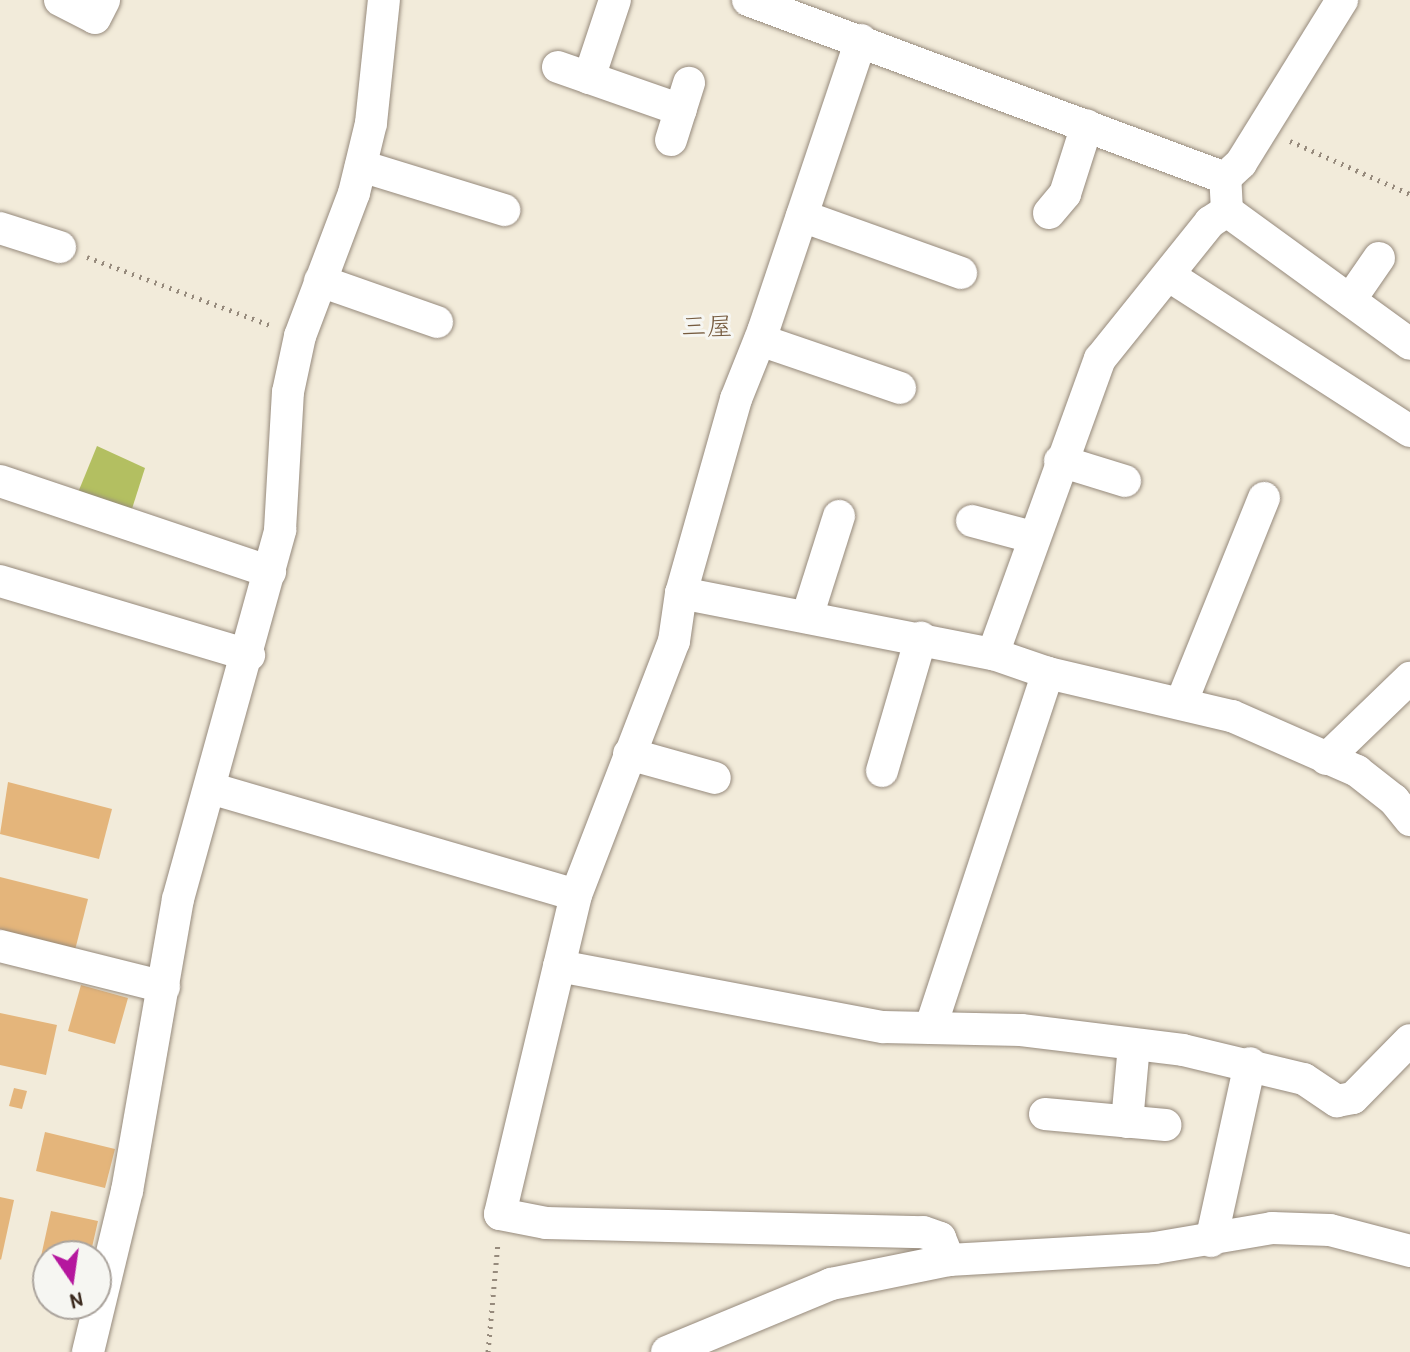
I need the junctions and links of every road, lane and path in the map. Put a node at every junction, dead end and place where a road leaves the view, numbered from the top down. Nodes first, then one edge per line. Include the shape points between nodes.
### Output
1 (60, 0) edge
2 (104, 0) edge
3 (384, 0) edge
4 (615, 0) edge
5 (748, 0) edge
6 (1342, 0) edge
7 (861, 40) junction
8 (558, 67) dead end
9 (589, 78) junction
10 (1087, 125) junction
11 (1262, 129) junction
12 (671, 140) dead end
13 (361, 166) junction
14 (1225, 178) junction
15 (1410, 194) edge
16 (504, 210) dead end
17 (1227, 211) junction
18 (1049, 213) dead end
19 (802, 216) junction
20 (0, 228) edge
21 (60, 247) joint
22 (1379, 258) dead end
23 (960, 274) dead end
24 (1171, 277) junction
25 (320, 281) junction
26 (1350, 300) junction
27 (437, 322) dead end
28 (300, 336) junction
29 (760, 340) junction
30 (1410, 344) edge
31 (900, 388) dead end
32 (1408, 426) edge
33 (1060, 461) junction
34 (0, 481) edge
35 (1125, 481) dead end
36 (1267, 515) dead end
37 (839, 516) dead end
38 (972, 521) dead end
39 (1032, 537) junction
40 (270, 572) junction
41 (0, 581) edge
42 (681, 593) junction
43 (807, 617) junction
44 (921, 638) junction
45 (993, 654) junction
46 (249, 655) junction
47 (1048, 673) junction
48 (1410, 678) edge
49 (1182, 701) junction
50 (629, 754) junction
51 (1326, 759) junction
52 (882, 771) dead end
53 (715, 778) dead end
54 (210, 788) junction
55 (1410, 820) edge
56 (576, 895) junction
57 (0, 946) edge
58 (559, 966) junction
59 (164, 987) junction
60 (931, 1026) junction
61 (1410, 1040) edge
62 (1134, 1045) junction
63 (1250, 1063) junction
64 (1045, 1114) dead end
65 (1127, 1122) junction
66 (1166, 1125) dead end
67 (500, 1214) junction
68 (1211, 1241) junction
69 (1410, 1251) edge
70 (949, 1260) junction
71 (704, 1346) edge
72 (88, 1352) edge
73 (488, 1352) edge
74 (667, 1352) edge

1 - 2 street via 95,18
3 - 13 street via 371,123
4 - 9 street
5 - 7 street
6 - 11 street
7 - 10 street via 968,85
7 - 19 street
8 - 9 street
9 - 12 street via 685,96
10 - 14 street
10 - 18 street via 1065,194
11 - 14 street
11 - 15 path
13 - 16 street
13 - 25 street
14 - 17 street
17 - 24 street via 1210,222
17 - 26 street
19 - 23 street
19 - 29 street
20 - 21 street
21 - 28 path
22 - 26 street
24 - 32 street
24 - 33 street via 1100,359
25 - 27 street
25 - 28 street
26 - 30 street
28 - 40 street via 288,392 280,530
29 - 31 street
29 - 42 street via 736,399
33 - 35 street
33 - 39 street
34 - 40 street
36 - 49 street via 1243,585
37 - 43 street
38 - 39 street
39 - 45 street
40 - 46 street
41 - 46 street
42 - 43 street
42 - 50 street via 674,641
43 - 44 street
44 - 45 street
44 - 52 street
45 - 47 street
46 - 54 street
47 - 49 street
47 - 60 street
48 - 51 street
49 - 51 street via 1232,716
50 - 53 street
50 - 56 street
51 - 55 street via 1357,771
54 - 56 street
54 - 59 street via 178,899
56 - 58 street
57 - 59 street
58 - 60 street via 824,1018 883,1027
58 - 67 street
59 - 72 street via 127,1191
60 - 62 street via 1021,1030
61 - 63 street via 1353,1098 1337,1101 1304,1079
62 - 63 street
62 - 65 street
63 - 68 street
64 - 65 street
65 - 66 street
67 - 70 street via 546,1223 923,1232 940,1238
67 - 73 path
68 - 69 street via 1272,1228 1330,1230
68 - 70 street
70 - 71 street via 831,1284
71 - 74 street

